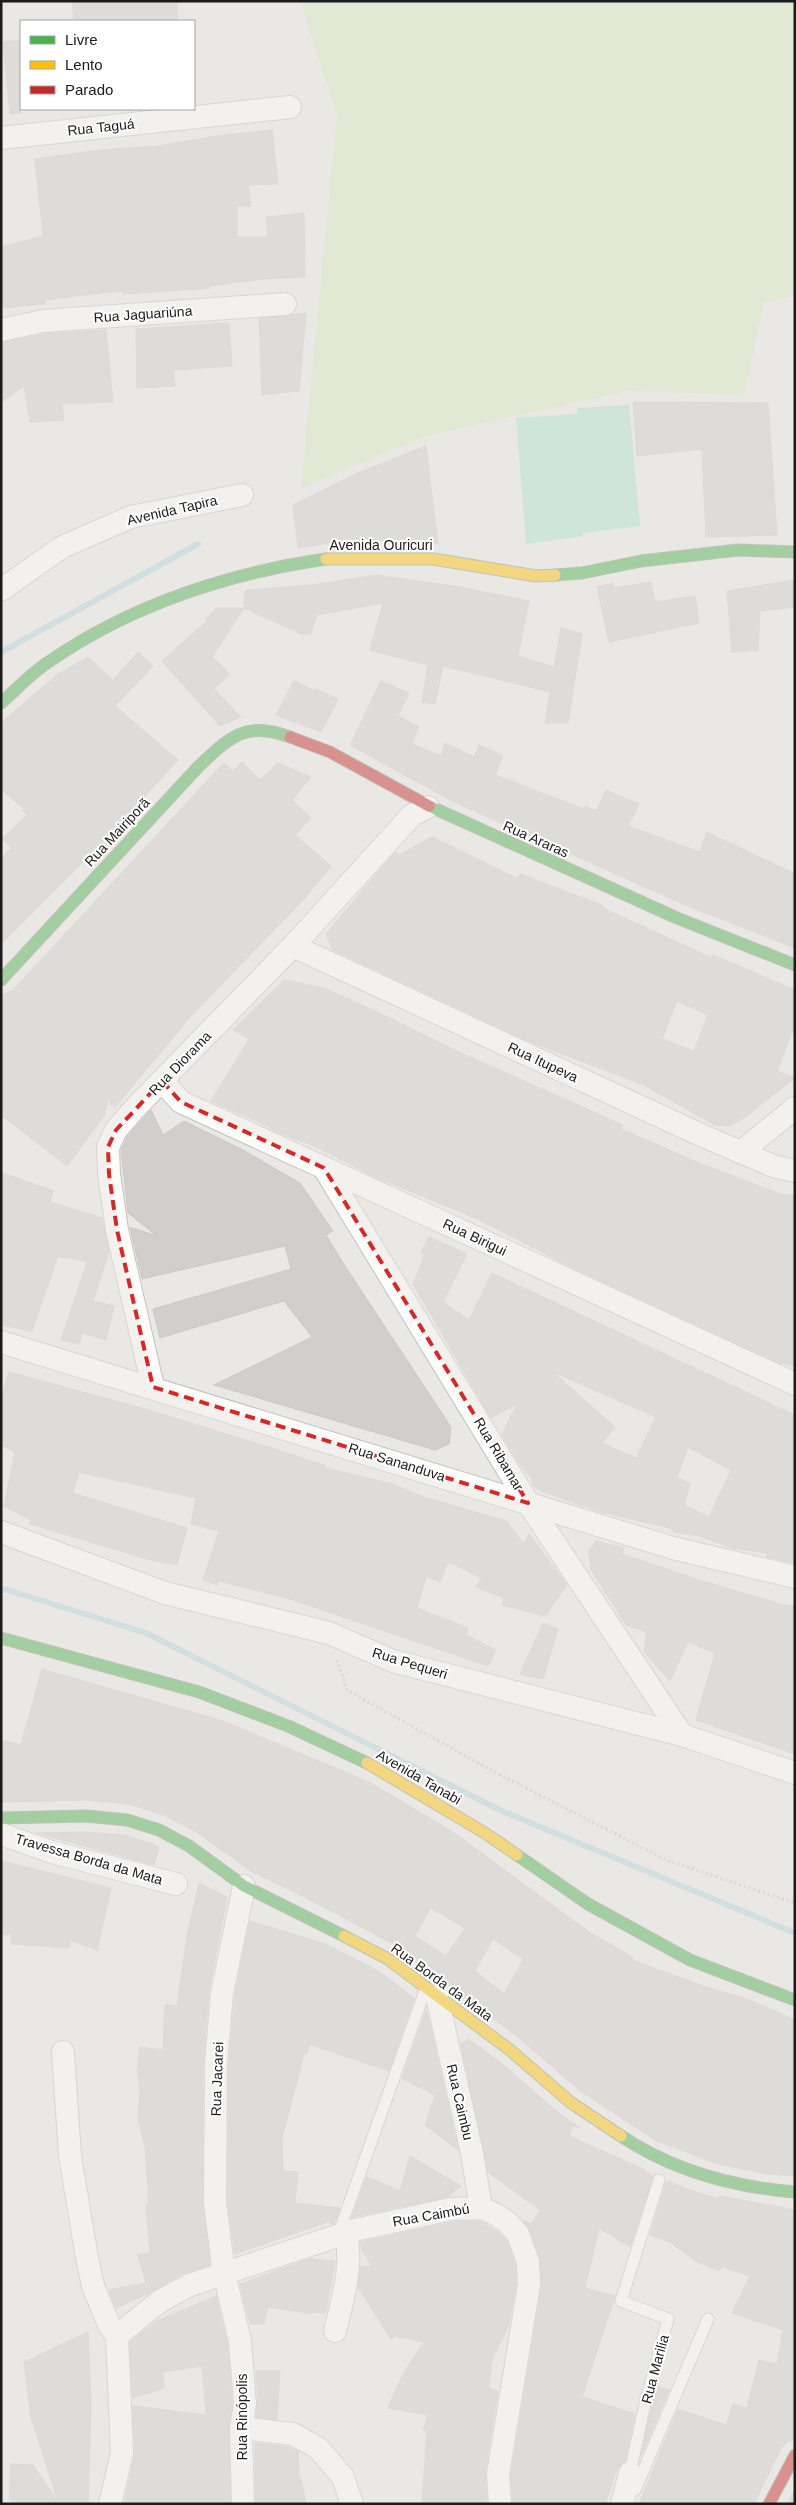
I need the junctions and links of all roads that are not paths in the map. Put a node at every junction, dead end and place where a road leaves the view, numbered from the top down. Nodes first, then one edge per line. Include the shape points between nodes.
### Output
1 (290, 107) dead end
2 (1, 138) edge
3 (285, 304) dead end
4 (1, 330) edge
5 (242, 495) dead end
6 (795, 552) edge
7 (1, 590) edge
8 (1, 703) edge
9 (270, 729) joint
10 (428, 807) junction
11 (293, 946) junction
12 (795, 965) edge
13 (1, 980) edge
14 (162, 1082) junction
15 (795, 1108) edge
16 (741, 1152) junction
17 (324, 1168) junction
18 (795, 1171) edge
19 (1, 1342) edge
20 (795, 1384) edge
21 (153, 1387) junction
22 (528, 1503) junction
23 (1, 1532) edge
24 (795, 1577) edge
25 (1, 1638) edge
26 (682, 1735) junction
27 (795, 1772) edge
28 (1, 1818) edge
29 (1, 1834) edge
30 (176, 1884) dead end
31 (244, 1886) junction
32 (432, 1992) junction
33 (795, 2000) edge
34 (63, 2052) dead end
35 (659, 2180) dead end
36 (795, 2192) edge
37 (481, 2208) junction
38 (342, 2234) junction
39 (224, 2273) junction
40 (708, 2319) dead end
41 (335, 2330) dead end
42 (117, 2336) junction
43 (242, 2428) junction
44 (795, 2456) edge
45 (630, 2473) joint
46 (110, 2504) edge
47 (243, 2504) edge
48 (352, 2504) edge
49 (500, 2504) edge
50 (622, 2504) edge
51 (628, 2504) edge
52 (769, 2504) edge

1 - 2 street, Rua Taguá
3 - 4 street, Rua Jaguariúna via 43,321
5 - 7 street, Avenida Tapira via 131,517 62,547
6 - 8 street, Avenida Ouricuri via 738,550 641,560 582,573 536,576 433,559 328,559 279,566 210,584 120,620 49,661
9 - 10 street, Rua Araras via 330,752
9 - 13 street, Rua Mairiporã via 251,730 228,739 199,766
10 - 11 street, Rua Diorama via 412,816
10 - 12 street, Rua Araras via 668,914
11 - 14 street, Rua Diorama
11 - 16 street, Rua Itupeva
14 - 17 street, Rua Birigui via 181,1102
14 - 21 street, Rua Diorama via 116,1130 108,1147 108,1174 117,1230
15 - 16 street
16 - 18 street, Rua Itupeva via 773,1166
17 - 20 street, Rua Birigui
17 - 22 street, Rua Ribamar
19 - 21 street, Rua Sananduva
21 - 22 street, Rua Sananduva
22 - 24 street, Rua Sananduva via 673,1548
22 - 26 street, Rua Ribamar
23 - 26 street, Rua Pequeri via 165,1592 329,1633 393,1661
25 - 33 street, Avenida Tanabi via 199,1692 288,1726 377,1768 485,1833 588,1904 690,1960
26 - 27 street, Rua Pequeri
28 - 31 street, Rua Borda da Mata via 86,1816 127,1820 159,1830 189,1846
29 - 30 street, Travessa Borda da Mata via 52,1852
31 - 32 street, Rua Borda da Mata via 388,1959
31 - 39 street, Rua Jacarei via 222,1993 216,2064 215,2203
32 - 36 street, Rua Borda da Mata via 510,2050 570,2102 648,2154 708,2178
32 - 37 street, Rua Caimbu via 472,2153
32 - 38 lane
34 - 42 street via 70,2156 87,2258 93,2286
35 - 45 lane, Rua Marilia via 621,2301 668,2319
37 - 38 street, Rua Caimbú via 451,2209
37 - 49 street, Rua Caimbú via 495,2214 518,2234 528,2262 526,2310 498,2474
38 - 39 street, Rua Caimbú
38 - 41 street via 350,2251 348,2275
39 - 42 street, Rua Caimbú via 190,2285 160,2301
39 - 43 street, Rua Rinópolis via 240,2341 245,2404
40 - 51 lane
42 - 46 street via 122,2453
43 - 47 street, Rua Rinópolis
43 - 48 street via 292,2434 318,2448 343,2477
44 - 52 street
45 - 50 street, Rua Marilia

